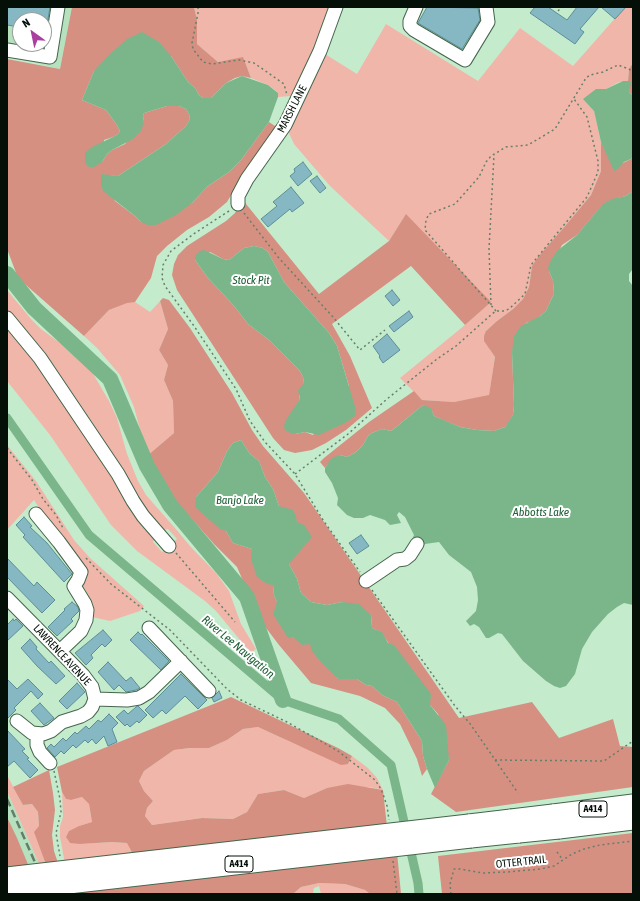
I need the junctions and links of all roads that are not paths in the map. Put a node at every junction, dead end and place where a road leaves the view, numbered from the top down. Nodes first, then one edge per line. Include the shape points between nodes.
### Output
1 (58, 7) edge
2 (336, 7) edge
3 (416, 7) edge
4 (486, 7) edge
5 (7, 50) edge
6 (238, 204) road end
7 (7, 318) edge
8 (36, 514) dead end
9 (417, 544) dead end
10 (169, 546) road end
11 (366, 581) road end
12 (8, 602) edge
13 (149, 628) dead end
14 (60, 651) junction
15 (180, 661) junction
16 (209, 691) dead end
17 (95, 699) junction
18 (18, 721) dead end
19 (37, 734) junction
20 (50, 763) road end
21 (633, 804) edge
22 (633, 820) edge
23 (556, 821) junction
24 (470, 831) junction
25 (7, 877) edge
26 (7, 891) edge

1 - 5 street via 50,57
2 - 6 street, MARSH LANE via 320,51 285,125 247,179 238,196
3 - 4 street via 410,26 465,60 488,22
7 - 10 street via 53,376 118,474 139,511
8 - 14 street via 81,572 74,586 85,604 86,620 81,631
9 - 11 street via 410,555 397,560
12 - 14 street, LAWRENCE AVENUE
13 - 15 street
14 - 17 street, LAWRENCE AVENUE via 89,681
15 - 16 street
15 - 17 street via 149,692 139,698
17 - 19 street, LAWRENCE AVENUE via 85,714 62,722 47,733
18 - 19 street via 27,730
19 - 20 street via 40,752
21 - 23 highway, A414
22 - 23 highway, A414
23 - 24 highway, A414, bridge
24 - 25 highway, A414, bridge
24 - 26 highway, A414, bridge

